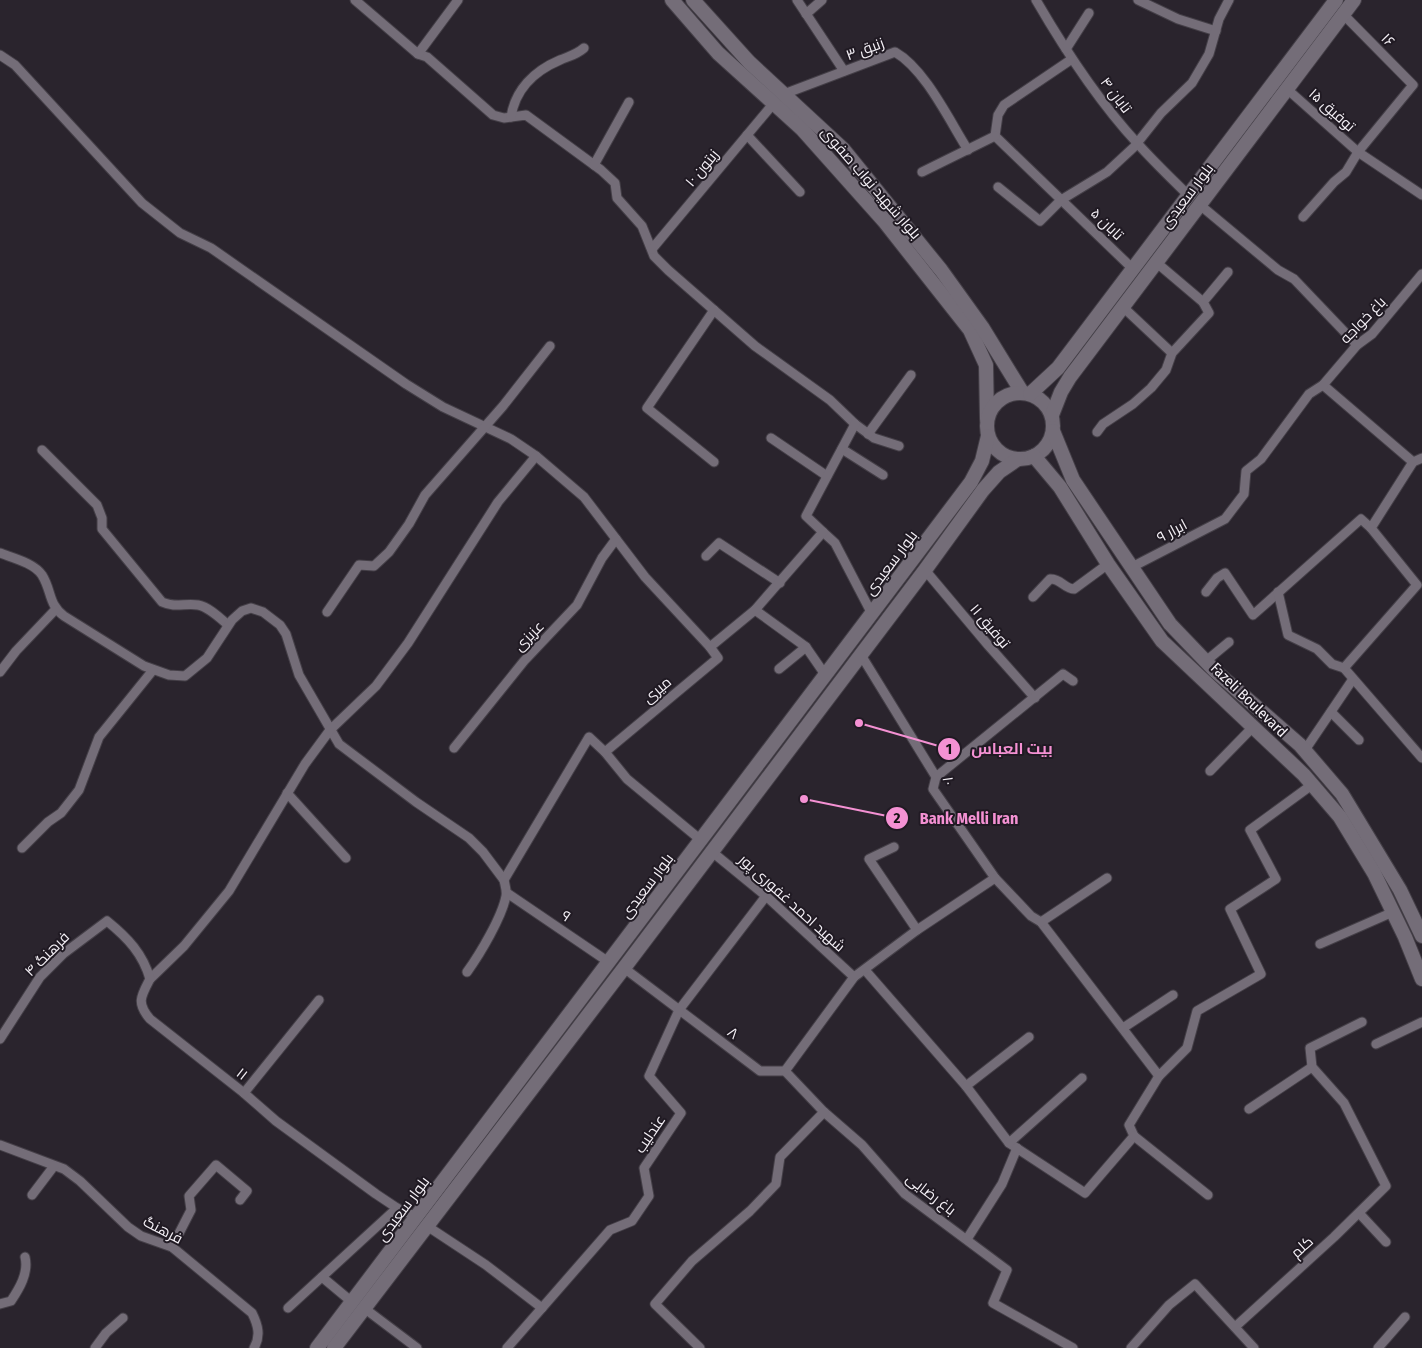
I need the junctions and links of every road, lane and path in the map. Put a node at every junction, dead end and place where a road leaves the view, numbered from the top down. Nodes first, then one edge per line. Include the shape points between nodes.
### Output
1 (355, 0) edge
2 (458, 0) edge
3 (672, 0) edge
4 (693, 0) edge
5 (797, 0) edge
6 (822, 0) edge
7 (1036, 0) edge
8 (1138, 0) edge
9 (1229, 0) edge
10 (1335, 0) edge
11 (1354, 0) edge
12 (1090, 13) dead end
13 (806, 14) junction
14 (1343, 14) junction
15 (1216, 31) junction
16 (584, 48) dead end
17 (1066, 48) junction
18 (1299, 50) junction
19 (418, 54) junction
20 (0, 55) edge
21 (1072, 59) junction
22 (1310, 59) junction
23 (844, 71) junction
24 (1287, 89) junction
25 (784, 94) junction
26 (629, 102) dead end
27 (773, 104) junction
28 (510, 117) junction
29 (808, 124) junction
30 (747, 135) junction
31 (995, 136) junction
32 (1137, 144) junction
33 (968, 150) junction
34 (1358, 152) junction
35 (594, 165) junction
36 (922, 172) dead end
37 (998, 186) dead end
38 (800, 192) dead end
39 (1422, 195) edge
40 (1189, 196) junction
41 (1061, 200) junction
42 (1200, 205) junction
43 (1303, 217) dead end
44 (652, 249) junction
45 (1158, 263) junction
46 (1133, 269) junction
47 (1228, 272) dead end
48 (1422, 274) edge
49 (1204, 302) junction
50 (1123, 307) junction
51 (714, 310) junction
52 (1358, 345) junction
53 (550, 346) dead end
54 (1172, 353) junction
55 (911, 375) dead end
56 (1323, 385) junction
57 (1026, 393) junction
58 (1052, 415) junction
59 (987, 420) junction
60 (855, 424) junction
61 (484, 426) junction
62 (1053, 431) junction
63 (1097, 432) dead end
64 (868, 434) junction
65 (988, 436) junction
66 (771, 438) dead end
67 (899, 446) dead end
68 (842, 449) junction
69 (42, 450) dead end
70 (536, 456) junction
71 (1034, 456) junction
72 (1422, 458) edge
73 (1018, 459) junction
74 (714, 462) dead end
75 (1413, 462) junction
76 (883, 475) dead end
77 (827, 476) junction
78 (1225, 519) joint
79 (1371, 528) junction
80 (823, 532) junction
81 (616, 539) junction
82 (0, 553) edge
83 (706, 556) dead end
84 (1108, 564) junction
85 (1132, 568) junction
86 (925, 570) junction
87 (780, 583) junction
88 (1206, 592) dead end
89 (1278, 592) junction
90 (1033, 597) dead end
91 (55, 610) junction
92 (754, 610) junction
93 (327, 612) dead end
94 (872, 614) junction
95 (228, 625) junction
96 (1229, 642) dead end
97 (710, 647) junction
98 (806, 647) junction
99 (861, 655) junction
100 (1206, 661) junction
101 (1344, 668) junction
102 (779, 669) dead end
103 (154, 670) junction
104 (0, 672) edge
105 (826, 676) junction
106 (1353, 679) junction
107 (1073, 681) dead end
108 (1036, 698) junction
109 (1331, 712) junction
110 (1252, 728) junction
111 (330, 730) junction
112 (1359, 740) dead end
113 (454, 748) dead end
114 (1305, 750) junction
115 (605, 752) junction
116 (1422, 758) edge
117 (1210, 771) dead end
118 (936, 777) junction
119 (1313, 784) junction
120 (287, 793) junction
121 (1342, 794) junction
122 (1330, 803) junction
123 (707, 846) junction
124 (894, 847) dead end
125 (22, 848) dead end
126 (346, 858) dead end
127 (995, 878) junction
128 (1107, 878) dead end
129 (504, 880) junction
130 (674, 889) junction
131 (507, 893) junction
132 (766, 896) junction
133 (1393, 912) junction
134 (1041, 922) junction
135 (917, 930) junction
136 (1422, 936) edge
137 (1320, 944) dead end
138 (610, 962) junction
139 (624, 968) junction
140 (865, 970) junction
141 (467, 972) dead end
142 (854, 977) junction
143 (150, 979) junction
144 (1422, 979) edge
145 (1173, 995) dead end
146 (319, 1000) dead end
147 (679, 1010) junction
148 (1362, 1022) dead end
149 (1422, 1022) edge
150 (1123, 1028) junction
151 (1029, 1037) dead end
152 (0, 1039) edge
153 (1376, 1044) dead end
154 (1312, 1067) junction
155 (784, 1071) junction
156 (1160, 1076) junction
157 (1082, 1078) dead end
158 (966, 1086) junction
159 (244, 1093) junction
160 (1249, 1109) dead end
161 (824, 1112) junction
162 (1134, 1136) junction
163 (0, 1145) edge
164 (1013, 1145) junction
165 (54, 1166) junction
166 (32, 1195) dead end
167 (1208, 1195) dead end
168 (240, 1200) dead end
169 (397, 1208) junction
170 (1359, 1213) junction
171 (422, 1221) junction
172 (967, 1239) junction
173 (1386, 1242) dead end
174 (172, 1248) junction
175 (25, 1257) dead end
176 (322, 1277) junction
177 (0, 1304) edge
178 (358, 1305) junction
179 (288, 1308) dead end
180 (542, 1308) junction
181 (1405, 1317) dead end
182 (123, 1318) dead end
183 (1235, 1327) junction
184 (95, 1348) edge
185 (254, 1348) edge
186 (317, 1348) edge
187 (334, 1348) edge
188 (417, 1348) edge
189 (507, 1348) edge
190 (700, 1348) edge
191 (1073, 1348) edge
192 (1131, 1348) edge
193 (1254, 1348) edge
194 (1378, 1348) edge

1 - 19 street
2 - 19 street
3 - 27 main road, بلوار شهید نواب صفوی via 718,52
4 - 25 main road, بلوار شهید نواب صفوی via 730,43
5 - 13 street
6 - 13 street
7 - 17 street, تابان ۴
8 - 15 street via 1178,19
9 - 15 street
10 - 18 main road, بلوار سعیدی
11 - 14 main road, بلوار سعیدی
12 - 17 street
13 - 23 street
14 - 22 main road, بلوار سعیدی
14 - 34 street, ۱۶ via 1413,85
15 - 32 street via 1209,54 1192,83 1161,113
16 - 28 street via 532,76 513,103
17 - 21 street, تابان ۴
18 - 22 main road
18 - 40 main road, بلوار سعیدی
19 - 28 street via 427,57 493,115
20 - 61 street via 15,66 142,203 180,233 219,253 406,384 443,407
21 - 31 street via 1004,105 998,115
21 - 32 street, تابان ۴
22 - 24 main road, بلوار سعیدی
23 - 25 street, زنبق ۳
23 - 33 street, زنبق ۳ via 895,52 906,58
24 - 34 street, توفیق ۱۵
24 - 42 main road, بلوار سعیدی
25 - 29 main road, بلوار شهید نواب صفوی
26 - 35 street
27 - 29 main road, بلوار شهید نواب صفوی
27 - 30 street, زیتون ۱۰
28 - 35 street via 526,116
29 - 57 main road, بلوار شهید نواب صفوی via 844,149 908,226
29 - 59 main road, بلوار شهید نواب صفوی via 970,330 986,365
30 - 38 street
30 - 44 street, زیتون ۱۰
31 - 33 street
31 - 41 street, تابان ۵
32 - 40 street, تابان ۴
32 - 41 street via 1107,172
33 - 36 street
34 - 39 street, توفیق ۱۵
34 - 43 street via 1346,172
35 - 44 street via 615,183 617,198 642,226
37 - 41 street via 1040,221
40 - 46 main road, بلوار سعیدی
41 - 46 street, تابان ۵
42 - 45 main road, بلوار سعیدی
42 - 52 street via 1278,270 1294,279
44 - 51 street via 654,256 668,270
45 - 49 street
45 - 50 main road, بلوار سعیدی
46 - 57 main road, بلوار سعیدی via 1058,368
47 - 49 street
48 - 52 street, باغ خواجه via 1372,334
49 - 54 street via 1209,313
50 - 54 street
50 - 58 main road, بلوار سعیدی via 1070,377
51 - 60 street via 755,346 830,400
51 - 74 street via 647,408
52 - 56 street, باغ خواجه
53 - 61 street
54 - 63 street via 1166,370 1151,388
55 - 64 street
56 - 75 street
56 - 78 street, باغ خواجه via 1309,394 1260,458 1246,471 1244,494
57 - 58 main road via 1044,402
57 - 59 main road via 1014,393 1000,399
58 - 62 main road
59 - 65 main road
60 - 64 street
60 - 68 street
61 - 70 street
61 - 93 street via 425,495 389,552 374,566 359,565
62 - 71 main road via 1046,446
62 - 85 main road, Fazeli Boulevard via 1073,480
64 - 67 street
65 - 73 main road via 1003,454
65 - 94 main road, بلوار سعیدی via 982,460 971,482
66 - 77 street
68 - 76 street
68 - 77 street
69 - 95 street via 97,505 102,529 162,602 172,607 198,605
70 - 81 street via 584,497
70 - 111 street via 498,502 408,643 376,686
71 - 73 main road
71 - 84 main road, Fazeli Boulevard via 1060,487
72 - 75 street
73 - 86 main road, بلوار سعیدی via 983,490
75 - 79 street
77 - 80 street via 806,516
78 - 85 street, ابرار ۹
79 - 89 street via 1360,520
79 - 101 street via 1417,585
80 - 87 street
80 - 94 street via 835,543
81 - 97 street via 645,577
81 - 113 street, عزیزی via 577,605 524,660
82 - 91 street via 31,566 41,574
83 - 87 street via 719,543
84 - 90 street via 1074,589 1054,579
84 - 110 main road, Fazeli Boulevard via 1162,641
85 - 100 main road, Fazeli Boulevard via 1170,624
86 - 99 main road, بلوار سعیدی
86 - 108 street, توفیق ۱۱
87 - 92 street
88 - 89 street via 1225,573 1253,615
89 - 101 street via 1288,635 1317,649 1332,664
91 - 103 street via 123,655
91 - 104 street
92 - 97 street
92 - 98 street
94 - 105 main road, بلوار سعیدی
95 - 103 street via 206,658 185,676
95 - 111 street via 242,611 251,608 263,612 280,625 292,646 299,675
96 - 100 street
97 - 115 street, میری via 718,658
98 - 102 street
98 - 105 street
99 - 118 street, ۱۰
99 - 123 main road, بلوار سعیدی
100 - 114 main road, Fazeli Boulevard
101 - 106 street
103 - 125 street via 99,737 79,790 60,813
105 - 123 main road, بلوار سعیدی
106 - 109 street
106 - 116 street
107 - 108 street via 1064,674
108 - 118 street
109 - 112 street
109 - 114 street
110 - 117 street
110 - 119 main road, Fazeli Boulevard
111 - 120 street
111 - 129 street via 338,744 356,758 469,838
114 - 121 main road, Fazeli Boulevard
115 - 123 street, شهید احمد غفوری پور via 627,779
115 - 129 street via 589,737
118 - 127 street, ۱۰ via 933,788
119 - 122 main road, Fazeli Boulevard
119 - 156 street via 1250,830 1276,879 1230,909 1261,974 1198,1011 1187,1048
120 - 126 street
120 - 143 street via 229,891 184,946
121 - 122 main road
121 - 136 main road, Fazeli Boulevard via 1400,890
122 - 133 main road, Fazeli Boulevard via 1359,847
123 - 130 main road, بلوار سعیدی
123 - 132 street, شهید احمد غفوری پور
124 - 135 street via 869,859
127 - 134 street, ۱۰ via 1031,916
127 - 135 street
128 - 134 street
129 - 131 street
130 - 138 main road, بلوار سعیدی
130 - 139 main road, بلوار سعیدی
131 - 138 street, ۹
131 - 141 street via 478,957
132 - 142 street, شهید احمد غفوری پور
132 - 147 street
133 - 137 street
133 - 144 main road, Fazeli Boulevard
134 - 150 street, ۱۰
135 - 140 street
138 - 171 main road, بلوار سعیدی
139 - 147 street, ۸
139 - 171 main road, بلوار سعیدی
140 - 142 street
140 - 158 street
142 - 155 street
143 - 152 street, فرهنگ ۴ via 145,962 130,941 107,922 63,954 40,977
143 - 159 street, ۱۱ via 140,1002 142,1010
145 - 150 street
146 - 159 street
147 - 155 street, ۸ via 760,1071
147 - 180 street, عندلیب via 649,1076 681,1113 644,1168 649,1196 632,1220 610,1230
148 - 154 street via 1310,1048
149 - 153 street
150 - 156 street, ۱۰
151 - 158 street
154 - 160 street
154 - 170 street, کلم via 1344,1103 1386,1186
155 - 161 street
156 - 162 street via 1129,1125
157 - 164 street
158 - 164 street
159 - 169 street, ۱۱ via 259,1109
161 - 172 street, باغ رضایی via 862,1145 905,1194
161 - 190 street via 780,1157 776,1184 692,1261 655,1304
162 - 164 street via 1085,1193
162 - 167 street
163 - 165 street, فرهنگ
164 - 172 street via 1002,1184
165 - 166 street
165 - 174 street, فرهنگ via 80,1181 141,1236
168 - 174 street via 247,1191 216,1165 189,1196 191,1210
169 - 171 street, ۱۱
169 - 176 street
170 - 173 street
170 - 183 street, کلم
171 - 178 main road, بلوار سعیدی
171 - 180 street, ۱۱
172 - 191 street, باغ رضایی via 1007,1270 993,1303
174 - 185 street, فرهنگ via 252,1313 259,1333
175 - 177 street via 27,1266 16,1294 11,1301
176 - 178 street
176 - 179 street
178 - 186 main road, بلوار سعیدی
178 - 187 main road, بلوار سعیدی
178 - 188 street
180 - 189 street
181 - 194 street
182 - 184 street
183 - 192 street via 1194,1284 1169,1305
183 - 193 street

